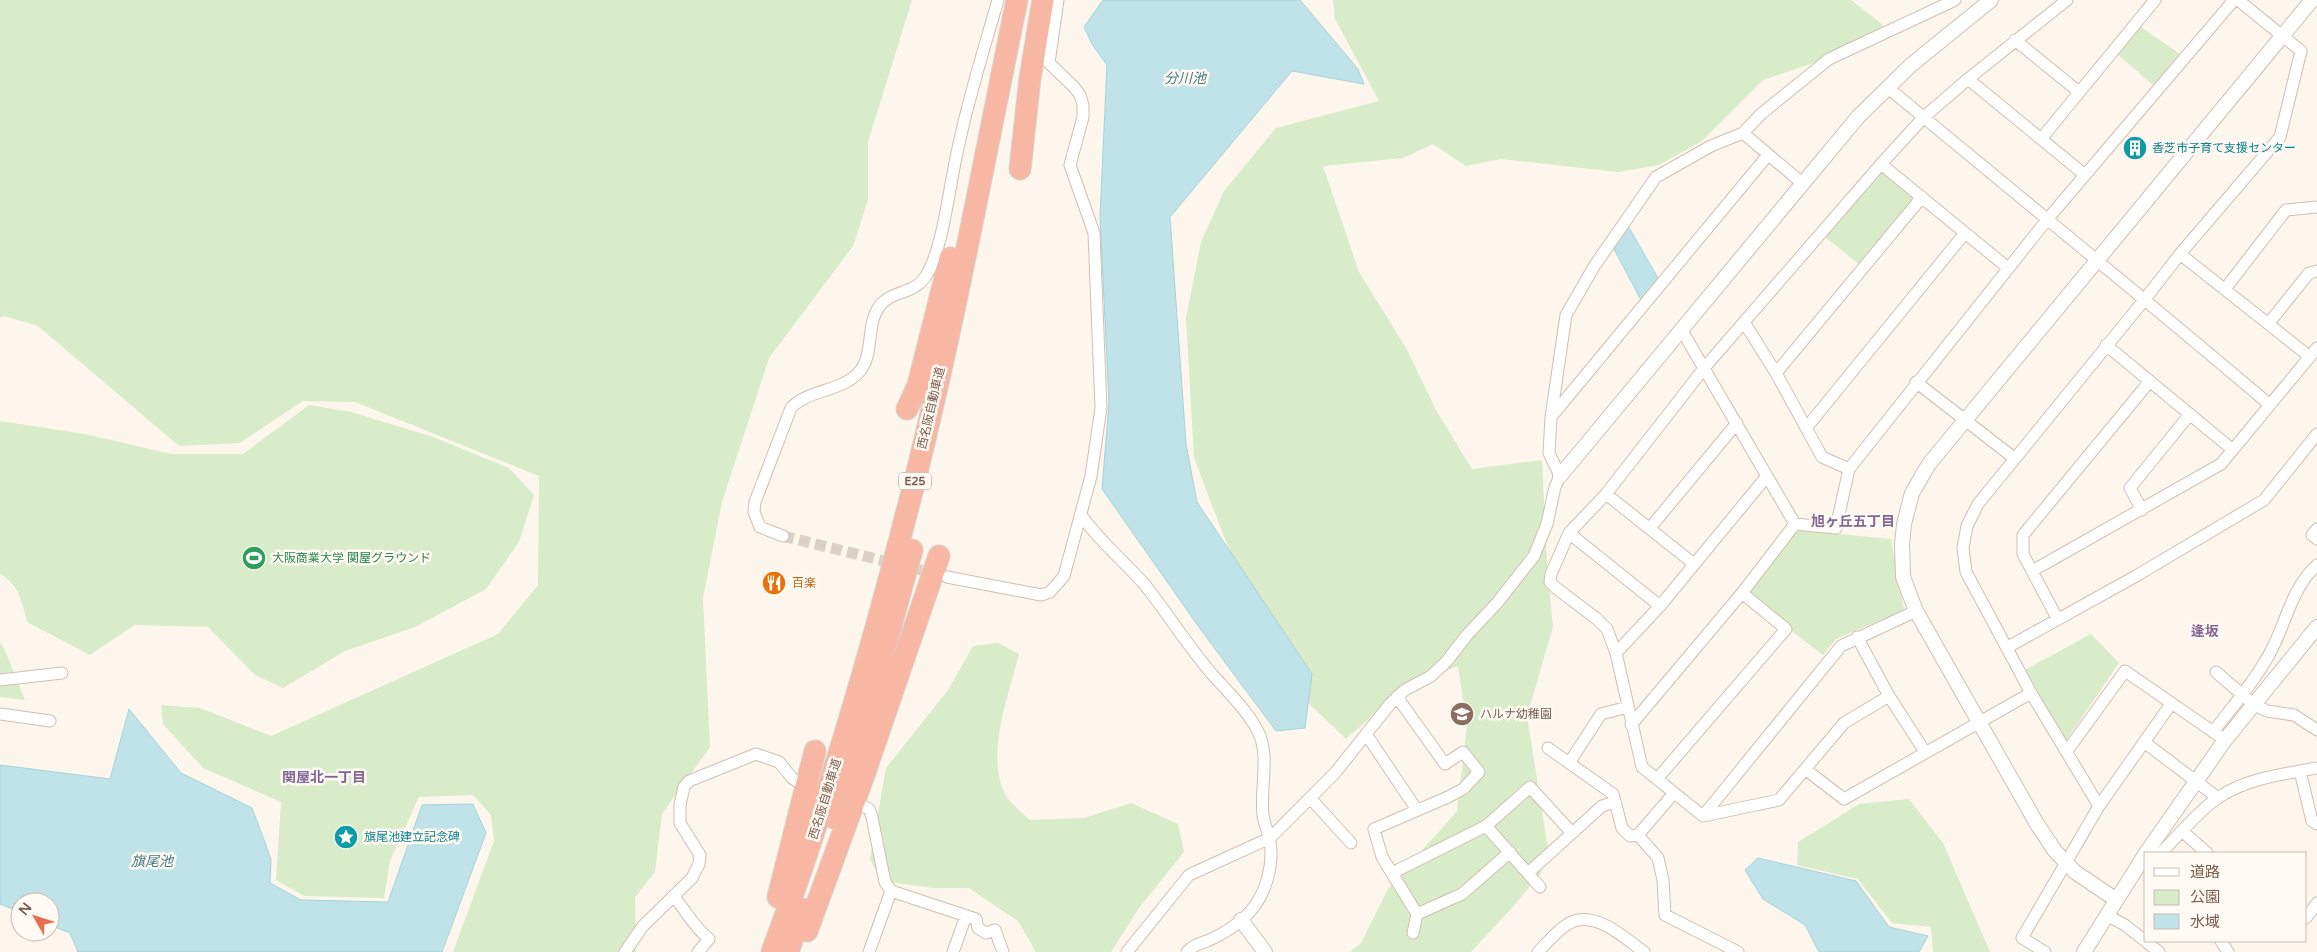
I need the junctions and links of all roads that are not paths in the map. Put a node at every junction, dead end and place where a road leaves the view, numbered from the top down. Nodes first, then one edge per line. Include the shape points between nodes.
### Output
1 (998, 0) edge
2 (1017, 0) edge
3 (1031, 0) edge
4 (1043, 0) edge
5 (1058, 0) edge
6 (1955, 0) edge
7 (1991, 0) edge
8 (2067, 0) edge
9 (2155, 0) edge
10 (2234, 0) edge
11 (2238, 0) edge
12 (2312, 0) edge
13 (2282, 37) junction
14 (2015, 40) junction
15 (1007, 47) junction
16 (1968, 79) junction
17 (1887, 87) junction
18 (2079, 92) junction
19 (1924, 117) junction
20 (1743, 133) junction
21 (2041, 139) junction
22 (1768, 155) junction
23 (1881, 164) junction
24 (1020, 169) dead end
25 (2085, 175) junction
26 (1802, 183) junction
27 (1922, 196) junction
28 (2317, 207) edge
29 (2046, 220) junction
30 (1965, 233) junction
31 (2180, 254) junction
32 (2097, 259) junction
33 (2008, 268) junction
34 (2317, 272) edge
35 (2225, 289) junction
36 (2145, 299) junction
37 (1744, 322) junction
38 (2269, 323) junction
39 (1681, 329) junction
40 (2106, 344) junction
41 (2313, 352) edge
42 (1705, 367) junction
43 (1776, 373) junction
44 (2150, 381) junction
45 (1916, 382) junction
46 (2270, 405) junction
47 (907, 408) dead end
48 (2190, 414) junction
49 (1551, 417) junction
50 (1963, 421) junction
51 (1737, 423) junction
52 (1806, 427) junction
53 (2317, 434) edge
54 (2233, 450) junction
55 (2014, 458) junction
56 (1849, 469) junction
57 (1560, 476) junction
58 (1767, 476) junction
59 (1606, 494) junction
60 (2142, 510) junction
61 (1082, 514) junction
62 (1796, 524) junction
63 (1650, 528) junction
64 (2317, 529) edge
65 (1569, 533) junction
66 (783, 536) tunnel mouth
67 (2317, 539) edge
68 (939, 556) dead end
69 (1694, 564) junction
70 (2317, 565) edge
71 (2032, 571) junction
72 (947, 577) tunnel mouth
73 (1742, 593) junction
74 (1660, 606) junction
75 (1916, 611) junction
76 (2058, 618) junction
77 (2317, 627) edge
78 (1857, 637) junction
79 (2008, 647) junction
80 (1616, 653) junction
81 (2216, 672) dead end
82 (62, 673) dead end
83 (0, 680) edge
84 (2032, 693) junction
85 (2242, 694) junction
86 (1397, 696) junction
87 (1889, 696) junction
88 (2171, 704) junction
89 (2253, 704) junction
90 (1628, 707) junction
91 (0, 714) edge
92 (50, 721) dead end
93 (1980, 722) junction
94 (1631, 725) junction
95 (2317, 730) edge
96 (2213, 732) junction
97 (1366, 734) junction
98 (2225, 740) junction
99 (2144, 742) junction
100 (1548, 748) dead end
101 (816, 751) dead end
102 (2067, 751) junction
103 (1925, 752) junction
104 (1569, 763) junction
105 (2317, 768) edge
106 (1804, 769) junction
107 (2300, 771) junction
108 (1658, 779) junction
109 (2195, 780) junction
110 (801, 784) dead end
111 (1674, 793) junction
112 (2218, 798) junction
113 (1311, 799) junction
114 (1615, 802) junction
115 (863, 806) dead end
116 (2099, 806) junction
117 (1417, 810) junction
118 (1703, 816) junction
119 (2317, 824) edge
120 (1486, 826) junction
121 (1572, 832) junction
122 (2182, 832) junction
123 (1638, 836) junction
124 (1270, 838) junction
125 (1351, 843) dead end
126 (1510, 852) junction
127 (2147, 852) edge
128 (2162, 852) edge
129 (2206, 852) edge
130 (2065, 863) junction
131 (2141, 865) edge
132 (1392, 873) junction
133 (1528, 873) junction
134 (1540, 887) dead end
135 (891, 891) junction
136 (674, 897) junction
137 (2115, 899) junction
138 (2317, 903) edge
139 (1417, 914) junction
140 (2106, 915) junction
141 (966, 916) junction
142 (2307, 917) edge
143 (1242, 920) junction
144 (1413, 933) dead end
145 (2144, 940) edge
146 (2146, 942) edge
147 (2220, 942) edge
148 (625, 952) edge
149 (698, 952) edge
150 (761, 952) edge
151 (772, 952) edge
152 (790, 952) edge
153 (869, 952) edge
154 (953, 952) edge
155 (1003, 952) edge
156 (1127, 952) edge
157 (1187, 952) edge
158 (1266, 952) edge
159 (1538, 952) edge
160 (1644, 952) edge
161 (1738, 952) edge
162 (2045, 952) edge
163 (2084, 952) edge
164 (2159, 952) edge
165 (2228, 952) edge

1 - 66 street via 961,136 936,254 927,276 915,288 890,297 878,308 860,372 850,380 802,399 791,408 758,492 754,512 760,527
2 - 15 highway, 西名阪自動車道 / E25
3 - 152 highway, 西名阪自動車道 / E25 via 960,342 910,555 850,768
4 - 24 highway
5 - 61 street via 1049,63 1074,87 1083,105 1083,117 1070,165 1089,216 1096,254 1101,408
6 - 20 street via 1828,59 1761,114
7 - 17 street via 1946,34
8 - 14 street
9 - 18 street
10 - 25 street
11 - 13 street
12 - 13 street
13 - 31 street via 2301,51 2280,137
13 - 32 street
14 - 16 street
14 - 18 street
15 - 47 highway via 998,55 918,385
15 - 151 highway, 西名阪自動車道 / E25 via 914,482 854,706 814,836
16 - 19 street
16 - 21 street
17 - 19 street
17 - 26 street
18 - 21 street
19 - 23 street
19 - 29 street
20 - 22 street
20 - 49 street via 1711,146 1656,177 1595,265 1566,315
21 - 25 street
22 - 26 street
22 - 49 street
23 - 27 street
23 - 37 street
25 - 29 street
26 - 39 street
27 - 30 street
27 - 43 street
28 - 35 street via 2286,210
29 - 32 street
29 - 33 street
30 - 33 street
30 - 52 street
31 - 35 street
31 - 36 street
32 - 36 street
32 - 50 street
33 - 45 street
34 - 38 street via 2309,273
35 - 38 street
36 - 40 street
36 - 46 street
37 - 42 street
37 - 43 street
38 - 41 street
39 - 42 street
39 - 57 street
40 - 44 street
40 - 55 street
41 - 46 street
42 - 51 street
42 - 59 street
43 - 52 street
44 - 48 street
44 - 71 street via 2023,535 2023,554
45 - 50 street
45 - 56 street
46 - 54 street
48 - 54 street
48 - 60 street via 2130,488
49 - 57 street via 1549,453
50 - 55 street
50 - 75 street via 1916,486 1904,524 1903,577
51 - 58 street
51 - 63 street
52 - 56 street via 1822,457
53 - 76 street via 2264,500
54 - 60 street via 2221,464
55 - 79 street via 1978,504 1967,526 1963,548 1966,572
56 - 62 street via 1836,528
57 - 86 street via 1542,540 1524,570 1439,670
58 - 62 street
58 - 69 street
59 - 63 street
59 - 65 street
60 - 71 street
61 - 72 street via 1064,576 1050,592 1041,596
61 - 124 street via 1090,527 1144,585 1194,652 1253,722 1263,748 1262,805
62 - 73 street
63 - 69 street
64 - 67 street via 2312,535
65 - 74 street
65 - 80 street via 1550,582 1603,624
68 - 152 highway via 802,946
69 - 74 street
70 - 85 street via 2296,592 2270,652
71 - 76 street
73 - 94 street
73 - 108 street via 1786,630
74 - 80 street
75 - 78 street
75 - 93 street
76 - 79 street
77 - 89 street
78 - 87 street
78 - 118 street via 1841,646
79 - 84 street
80 - 90 street
81 - 85 street
82 - 83 street
84 - 93 street
84 - 102 street
85 - 89 street
85 - 96 street
86 - 97 street
86 - 117 street via 1445,764 1462,752 1479,772 1463,789
87 - 103 street
87 - 106 street via 1844,723
88 - 96 street
88 - 99 street
88 - 102 street via 2125,671
89 - 95 street via 2267,711 2294,716
89 - 98 street
90 - 94 street
90 - 104 street via 1601,714
91 - 92 street
93 - 103 street
93 - 130 street via 2037,824
94 - 108 street via 1642,767
96 - 98 street
97 - 113 street
97 - 117 street
98 - 109 street
99 - 109 street
99 - 116 street
100 - 104 street
101 - 150 highway via 785,876
102 - 116 street
103 - 106 street via 1844,799
104 - 114 street via 1613,794
105 - 107 street
106 - 118 street via 1779,800
107 - 112 street via 2241,785
107 - 119 street via 2312,821
108 - 111 street
109 - 112 street
109 - 127 street
110 - 136 street via 779,762 756,754 689,781 684,787 680,805 680,823 700,855 699,864 692,878
111 - 118 street
111 - 123 street
112 - 122 street
113 - 124 street
113 - 125 street
114 - 121 street via 1602,806
114 - 123 street via 1622,828 1630,836
115 - 135 street via 872,817 885,882
116 - 130 street
117 - 132 street via 1374,829 1382,857
120 - 121 street via 1530,787
120 - 126 street
120 - 132 street
121 - 133 street
122 - 128 street
122 - 129 street
123 - 161 street via 1658,858 1665,915
124 - 143 street via 1271,861 1264,887 1252,910
124 - 156 street via 1189,875
126 - 133 street
126 - 139 street via 1462,894
130 - 137 street
130 - 162 street via 2022,938
131 - 137 street
132 - 139 street
133 - 134 street
135 - 141 street
135 - 153 street
136 - 148 street via 643,926
136 - 149 street via 694,926 709,939
137 - 140 street
138 - 142 street
139 - 144 street
140 - 145 street
140 - 163 street
141 - 154 street
141 - 155 street via 976,919 978,928 986,933 995,930
143 - 157 street
143 - 158 street
146 - 164 street
147 - 165 street
159 - 160 street via 1556,933 1577,920 1596,921

